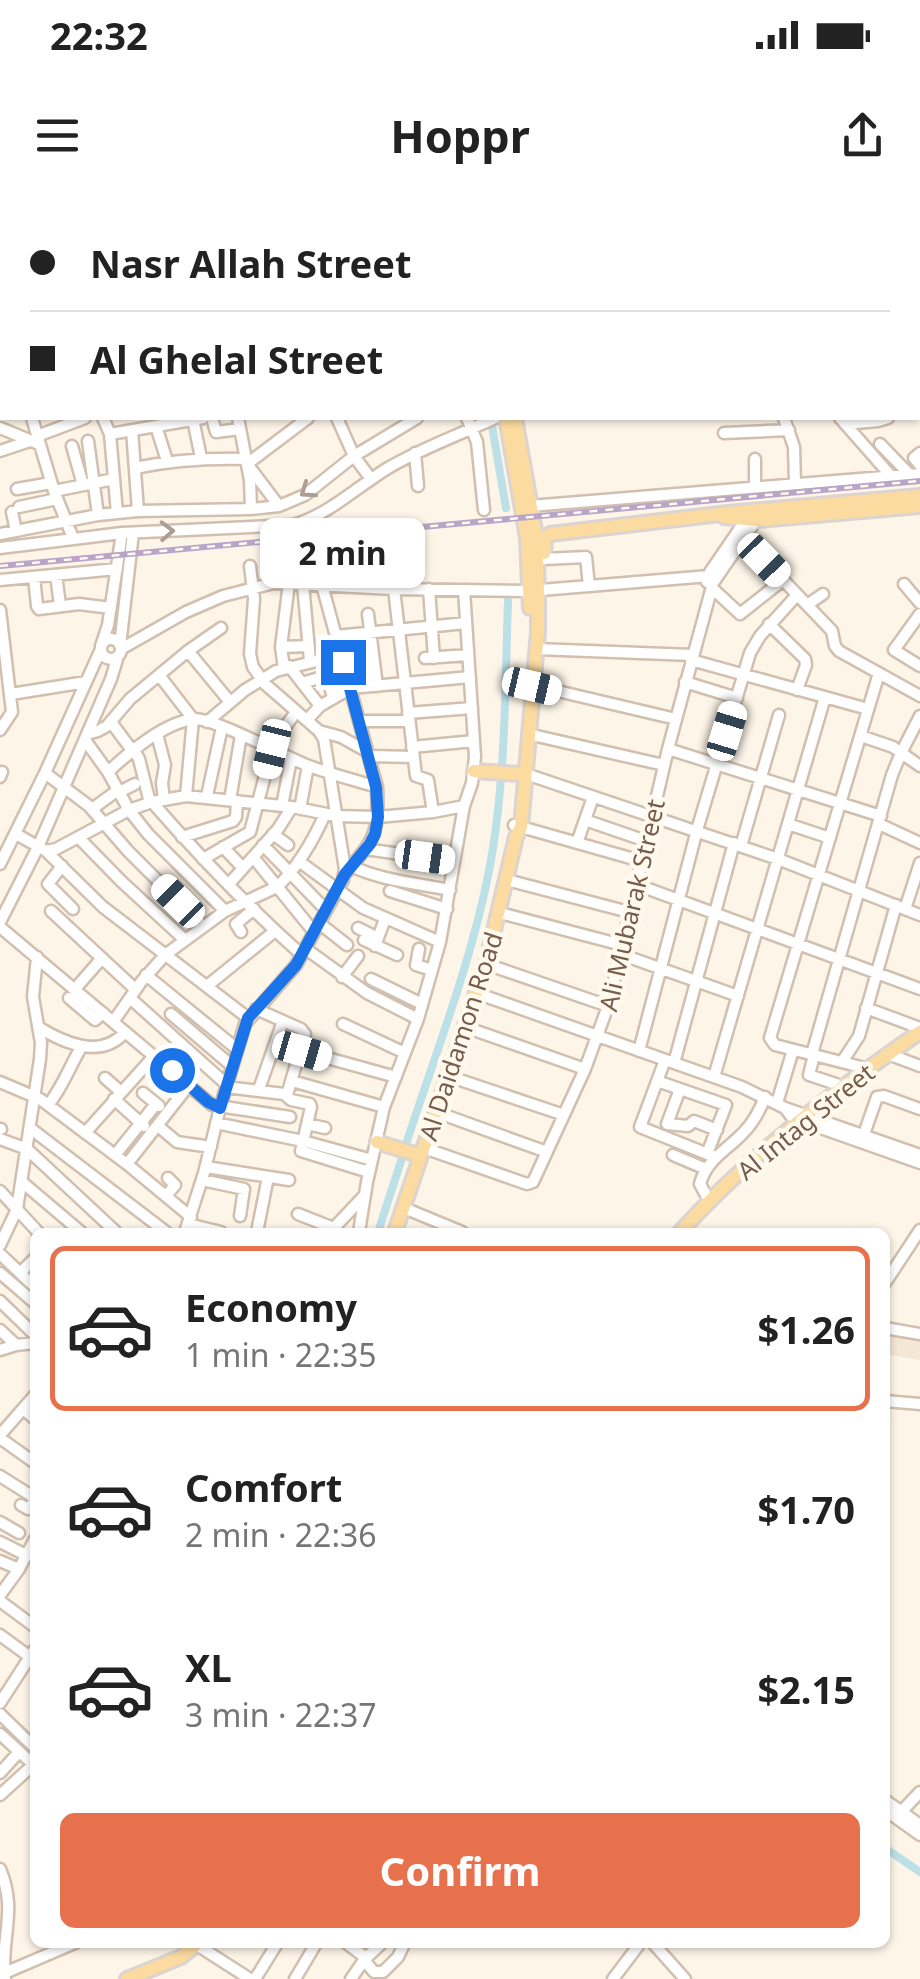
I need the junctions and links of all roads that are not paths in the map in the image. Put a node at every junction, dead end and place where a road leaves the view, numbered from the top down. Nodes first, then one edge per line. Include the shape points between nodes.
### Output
1 (32, 420) edge
2 (104, 420) edge
3 (122, 420) edge
4 (198, 420) edge
5 (213, 420) edge
6 (305, 420) edge
7 (340, 420) edge
8 (410, 420) edge
9 (507, 420) edge
10 (514, 420) edge
11 (785, 420) edge
12 (881, 420) edge
13 (842, 421) edge
14 (57, 423) edge
15 (158, 423) edge
16 (239, 423) edge
17 (473, 423) edge
18 (0, 428) edge
19 (789, 430) junction
20 (129, 431) junction
21 (724, 432) dead end
22 (110, 434) junction
23 (36, 440) junction
24 (88, 441) dead end
25 (880, 444) dead end
26 (72, 446) dead end
27 (0, 451) edge
28 (415, 453) junction
29 (920, 453) edge
30 (354, 456) junction
31 (200, 458) junction
32 (755, 459) dead end
33 (167, 461) junction
34 (247, 461) junction
35 (519, 464) junction
36 (920, 464) edge
37 (78, 467) junction
38 (135, 468) junction
39 (65, 470) dead end
40 (914, 474) edge
41 (891, 476) junction
42 (114, 479) junction
43 (371, 479) junction
44 (88, 484) junction
45 (795, 484) junction
46 (418, 486) dead end
47 (754, 487) junction
48 (16, 489) dead end
49 (54, 491) junction
50 (920, 496) edge
51 (40, 502) junction
52 (880, 504) junction
53 (279, 506) junction
54 (530, 506) junction
55 (920, 506) edge
56 (251, 509) junction
57 (484, 510) dead end
58 (138, 511) junction
59 (116, 513) junction
60 (98, 516) junction
61 (753, 516) junction
62 (66, 522) junction
63 (46, 525) junction
64 (16, 531) junction
65 (127, 533) junction
66 (1, 534) edge
67 (73, 538) junction
68 (744, 539) junction
69 (2, 548) edge
70 (544, 559) junction
71 (250, 566) dead end
72 (117, 570) junction
73 (56, 575) junction
74 (34, 577) junction
75 (0, 580) edge
76 (783, 580) junction
77 (710, 582) junction
78 (289, 583) junction
79 (303, 584) junction
80 (904, 584) dead end
81 (322, 585) junction
82 (589, 586) junction
83 (253, 587) junction
84 (394, 588) junction
85 (429, 589) junction
86 (464, 590) junction
87 (537, 591) junction
88 (797, 594) junction
89 (823, 594) dead end
90 (920, 602) edge
91 (60, 605) junction
92 (807, 605) junction
93 (111, 608) junction
94 (0, 610) edge
95 (368, 614) dead end
96 (920, 614) edge
97 (466, 623) junction
98 (769, 624) junction
99 (432, 626) junction
100 (221, 628) dead end
101 (307, 630) junction
102 (335, 630) junction
103 (399, 630) junction
104 (370, 632) junction
105 (534, 632) junction
106 (309, 646) junction
107 (281, 647) junction
108 (101, 648) junction
109 (536, 649) junction
110 (120, 650) junction
111 (188, 651) junction
112 (468, 655) junction
113 (373, 657) junction
114 (692, 658) junction
115 (316, 660) junction
116 (343, 662) junction
117 (918, 662) edge
118 (287, 667) junction
119 (4, 668) edge
120 (879, 673) junction
121 (160, 675) junction
122 (327, 676) junction
123 (744, 676) junction
124 (470, 677) junction
125 (260, 680) junction
126 (86, 682) junction
127 (686, 682) junction
128 (302, 683) junction
129 (404, 683) junction
130 (377, 686) junction
131 (532, 686) junction
132 (906, 687) junction
133 (351, 688) junction
134 (796, 690) junction
135 (11, 694) junction
136 (920, 696) edge
137 (333, 698) junction
138 (737, 698) junction
139 (825, 698) junction
140 (230, 702) junction
141 (320, 706) junction
142 (472, 708) junction
143 (868, 709) junction
144 (296, 712) junction
145 (6, 713) edge
146 (780, 715) dead end
147 (920, 716) edge
148 (408, 717) junction
149 (193, 719) junction
150 (306, 720) junction
151 (676, 720) junction
152 (360, 721) junction
153 (111, 722) junction
154 (207, 722) junction
155 (222, 728) junction
156 (0, 730) edge
157 (320, 730) junction
158 (157, 734) junction
159 (528, 734) junction
160 (240, 735) junction
161 (861, 736) junction
162 (86, 737) junction
163 (474, 741) junction
164 (132, 748) junction
165 (272, 749) junction
166 (668, 749) junction
167 (413, 752) junction
168 (901, 753) junction
169 (368, 754) junction
170 (291, 758) junction
171 (716, 764) junction
172 (664, 765) junction
173 (308, 766) junction
174 (920, 766) edge
175 (474, 771) junction
176 (108, 772) junction
177 (45, 773) junction
178 (330, 773) junction
179 (520, 774) junction
180 (761, 778) junction
181 (135, 784) dead end
182 (64, 786) junction
183 (376, 787) junction
184 (798, 790) junction
185 (118, 791) junction
186 (186, 796) junction
187 (207, 796) junction
188 (594, 797) junction
189 (234, 800) junction
190 (155, 802) junction
191 (258, 804) junction
192 (840, 804) junction
193 (464, 806) junction
194 (291, 807) junction
195 (92, 810) junction
196 (129, 810) junction
197 (433, 812) junction
198 (331, 815) junction
199 (652, 816) junction
200 (378, 817) junction
201 (585, 820) junction
202 (880, 820) junction
203 (104, 824) junction
204 (788, 824) junction
205 (517, 829) junction
206 (696, 830) junction
207 (16, 834) junction
208 (273, 834) junction
209 (182, 836) junction
210 (245, 836) junction
211 (79, 838) junction
212 (830, 838) junction
213 (646, 841) junction
214 (577, 842) junction
215 (920, 842) edge
216 (5, 844) edge
217 (738, 844) junction
218 (288, 846) dead end
219 (224, 847) junction
220 (42, 848) junction
221 (366, 849) junction
222 (258, 852) junction
223 (204, 859) junction
224 (778, 859) junction
225 (641, 861) junction
226 (300, 862) junction
227 (454, 862) junction
228 (920, 862) edge
229 (0, 864) edge
230 (62, 866) junction
231 (243, 868) junction
232 (348, 871) junction
233 (290, 874) junction
234 (818, 875) junction
235 (507, 880) junction
236 (228, 884) junction
237 (636, 884) junction
238 (277, 887) junction
239 (337, 890) junction
240 (450, 890) junction
241 (858, 890) junction
242 (390, 891) dead end
243 (678, 900) junction
244 (250, 906) junction
245 (901, 907) junction
246 (447, 908) junction
247 (73, 910) dead end
248 (326, 910) junction
249 (50, 911) dead end
250 (225, 911) junction
251 (629, 912) junction
252 (500, 913) junction
253 (715, 913) junction
254 (920, 915) edge
255 (386, 919) junction
256 (0, 924) edge
257 (204, 926) junction
258 (317, 927) junction
259 (358, 928) dead end
260 (758, 929) junction
261 (275, 931) junction
262 (242, 932) dead end
263 (185, 940) junction
264 (364, 940) dead end
265 (377, 942) junction
266 (440, 942) junction
267 (797, 944) junction
268 (347, 946) dead end
269 (420, 949) dead end
270 (621, 949) junction
271 (304, 952) junction
272 (165, 955) junction
273 (397, 955) dead end
274 (358, 956) dead end
275 (37, 958) junction
276 (102, 958) junction
277 (838, 958) junction
278 (486, 964) junction
279 (660, 969) junction
280 (432, 970) junction
281 (877, 973) junction
282 (146, 975) junction
283 (342, 977) junction
284 (371, 980) dead end
285 (696, 982) junction
286 (158, 985) junction
287 (208, 986) junction
288 (920, 987) edge
289 (132, 993) junction
290 (476, 993) junction
291 (72, 994) junction
292 (149, 995) dead end
293 (738, 996) junction
294 (422, 1004) junction
295 (608, 1006) junction
296 (866, 1008) junction
297 (252, 1013) junction
298 (170, 1014) dead end
299 (418, 1018) junction
300 (283, 1021) junction
301 (114, 1022) junction
302 (344, 1024) dead end
303 (38, 1027) junction
304 (465, 1027) junction
305 (920, 1030) edge
306 (125, 1032) junction
307 (599, 1036) junction
308 (82, 1046) junction
309 (237, 1049) junction
310 (793, 1050) junction
311 (302, 1051) junction
312 (639, 1051) junction
313 (405, 1053) junction
314 (812, 1054) junction
315 (888, 1054) junction
316 (154, 1056) junction
317 (669, 1061) junction
318 (842, 1062) junction
319 (232, 1066) junction
320 (920, 1066) edge
321 (861, 1068) junction
322 (585, 1069) junction
323 (448, 1076) junction
324 (396, 1077) junction
325 (714, 1077) junction
326 (104, 1078) dead end
327 (292, 1081) junction
328 (656, 1081) junction
329 (0, 1082) edge
330 (836, 1084) junction
331 (189, 1085) junction
332 (226, 1086) junction
333 (259, 1089) junction
334 (680, 1089) junction
335 (143, 1092) dead end
336 (287, 1095) junction
337 (34, 1096) junction
338 (118, 1096) junction
339 (765, 1096) junction
340 (156, 1104) junction
341 (48, 1105) junction
342 (384, 1107) junction
343 (220, 1108) junction
344 (920, 1109) edge
345 (436, 1112) junction
346 (792, 1112) junction
347 (168, 1114) junction
348 (564, 1115) junction
349 (290, 1117) dead end
350 (141, 1123) junction
351 (216, 1124) junction
352 (307, 1124) junction
353 (30, 1128) junction
354 (325, 1128) dead end
355 (155, 1130) junction
356 (717, 1130) junction
357 (85, 1133) junction
358 (864, 1134) junction
359 (0, 1139) edge
360 (377, 1142) junction
361 (302, 1146) junction
362 (210, 1147) junction
363 (27, 1149) junction
364 (422, 1152) junction
365 (547, 1152) junction
366 (673, 1155) dead end
367 (920, 1155) edge
368 (115, 1156) junction
369 (711, 1156) junction
370 (920, 1163) edge
371 (127, 1164) junction
372 (371, 1166) junction
373 (206, 1167) junction
374 (706, 1169) junction
375 (268, 1177) junction
376 (168, 1178) dead end
377 (202, 1180) junction
378 (289, 1180) dead end
379 (22, 1182) junction
380 (0, 1191) edge
381 (706, 1194) junction
382 (166, 1196) junction
383 (364, 1196) junction
384 (404, 1208) junction
385 (16, 1209) junction
386 (298, 1214) dead end
387 (240, 1216) dead end
388 (188, 1225) edge
389 (34, 1228) edge
390 (76, 1228) edge
391 (112, 1228) edge
392 (161, 1228) edge
393 (258, 1228) edge
394 (329, 1228) edge
395 (335, 1228) edge
396 (360, 1228) edge
397 (396, 1228) edge
398 (452, 1228) edge
399 (676, 1228) edge
400 (684, 1228) edge
401 (920, 1230) edge
402 (2, 1238) edge
403 (0, 1254) edge
404 (30, 1263) edge
405 (0, 1273) edge
406 (20, 1273) junction
407 (890, 1275) edge
408 (30, 1282) edge
409 (30, 1299) edge
410 (0, 1302) edge
411 (890, 1329) edge
412 (0, 1330) edge
413 (30, 1330) edge
414 (920, 1334) edge
415 (30, 1344) edge
416 (16, 1345) junction
417 (0, 1350) edge
418 (30, 1401) edge
419 (890, 1401) edge
420 (920, 1404) edge
421 (23, 1409) junction
422 (30, 1415) edge
423 (5, 1419) edge
424 (0, 1436) edge
425 (30, 1459) edge
426 (0, 1476) edge
427 (30, 1496) edge
428 (21, 1505) dead end
429 (30, 1505) edge
430 (0, 1522) edge
431 (20, 1533) dead end
432 (0, 1542) edge
433 (30, 1549) edge
434 (26, 1556) junction
435 (0, 1560) edge
436 (18, 1569) junction
437 (1, 1594) edge
438 (30, 1622) edge
439 (0, 1635) edge
440 (30, 1652) edge
441 (30, 1656) edge
442 (0, 1703) edge
443 (0, 1714) edge
444 (0, 1734) edge
445 (30, 1743) edge
446 (19, 1752) junction
447 (30, 1762) edge
448 (30, 1769) edge
449 (0, 1773) edge
450 (920, 1792) edge
451 (0, 1795) edge
452 (890, 1803) edge
453 (902, 1811) junction
454 (890, 1814) edge
455 (920, 1825) edge
456 (920, 1835) edge
457 (0, 1869) edge
458 (64, 1948) edge
459 (192, 1948) edge
460 (204, 1948) edge
461 (274, 1948) edge
462 (313, 1948) edge
463 (351, 1948) edge
464 (379, 1948) edge
465 (403, 1948) edge
466 (636, 1948) edge
467 (657, 1948) edge
468 (368, 1964) junction
469 (3, 1976) edge
470 (127, 1979) edge
471 (253, 1979) edge
472 (295, 1979) edge
473 (351, 1979) edge
474 (613, 1979) edge
475 (685, 1979) edge

1 - 23 street
2 - 22 street
3 - 20 street
4 - 31 street
5 - 16 street via 216,432
6 - 34 street
7 - 30 street
8 - 30 street
9 - 35 main road, Al Daidamon Road
10 - 35 main road, Al Daidamon Road
11 - 19 street
12 - 13 street
13 - 41 street
14 - 23 street
15 - 20 street
15 - 33 street
16 - 34 street
17 - 28 street
17 - 57 street
18 - 23 street
19 - 21 street
19 - 45 street
20 - 22 street
20 - 38 street
22 - 42 street
23 - 27 street
23 - 49 street
24 - 44 street
25 - 40 street
26 - 37 street
28 - 43 street
28 - 46 street
29 - 36 street via 914,459
30 - 43 street
30 -> 53 street via 305,495
31 - 33 street
31 - 34 street
32 - 47 street
33 - 38 street
34 - 53 street
34 - 56 street
35 - 54 main road, Al Daidamon Road
35 - 87 main road, Al Daidamon Road
37 - 39 street
37 - 44 street
38 - 58 street
40 - 41 street
41 - 45 street
42 - 44 street
42 - 59 street
65 -> 43 street via 294,525
44 - 49 street
44 - 60 street
45 - 47 street
47 - 54 street
48 - 49 street
49 - 51 street
49 - 62 street
50 - 52 main road
51 - 63 street
51 - 64 street via 15,510
52 - 55 main road
52 - 61 main road
53 - 56 street
54 - 87 main road, Al Daidamon Road
56 - 58 street
58 - 59 street
59 - 60 street
60 - 62 street
61 - 68 street
61 - 70 main road via 550,534
61 - 77 street
62 - 63 street
62 - 67 street
63 - 64 street
64 - 66 street
65 - 67 street
65 - 72 street
65 - 110 street
66 - 69 street
67 - 69 street
68 - 76 street
68 - 77 street
70 - 82 street via 586,558
70 - 87 main road
71 - 83 street
72 - 73 street
72 - 93 street
73 - 74 street
73 - 91 street
74 - 75 street
74 - 91 street via 37,607
76 - 77 street via 740,614
76 - 88 street
77 - 82 street
77 - 114 street, Ali Mubarak Street
78 - 79 street
78 - 83 street
78 - 107 street
79 - 81 street
79 - 101 street
80 - 90 street
81 - 84 street
81 - 102 street
82 - 87 street
83 - 110 street via 186,612
83 - 125 street via 250,654
84 - 85 street
84 - 103 street
85 - 86 street
85 - 99 street
86 - 87 street
86 - 97 street
87 - 105 main road, Al Daidamon Road
88 - 92 street
88 - 98 street
89 - 92 street
91 - 93 street
92 - 120 street via 832,631 836,649
93 - 108 street
94 - 119 street
95 - 104 street
96 - 117 street via 894,648
97 - 99 street
97 - 112 street
98 - 123 street via 754,642
98 - 134 street via 806,659
99 - 103 street
99 - 112 street via 430,658
100 - 111 street
101 - 102 street
101 - 106 street
102 - 104 street
102 - 116 street
103 - 104 street
103 - 129 street
104 - 113 street
105 - 109 main road, Al Daidamon Road
105 - 179 main road, Al Daidamon Road
106 - 107 street
106 - 115 street
107 - 118 street
108 - 110 street via 113,639
108 - 126 street
109 - 114 street
109 - 131 main road, Al Daidamon Road
110 - 162 street
111 - 121 street
111 - 140 street
112 - 124 street
113 - 116 street
113 - 130 street
114 - 123 street
114 - 127 street, Ali Mubarak Street
115 - 116 street
115 - 118 street
115 - 122 street
116 - 122 street
116 - 133 street
117 - 132 street
118 - 125 street
118 - 128 street
119 - 135 street
120 - 132 street
120 - 143 street
121 - 149 street
121 - 153 street
122 - 128 street
122 - 137 street
123 - 134 street
123 - 138 street
124 - 129 street
124 - 142 street
125 - 140 street
125 - 144 street
126 - 135 street
126 - 177 street
127 - 138 street
127 - 151 street, Ali Mubarak Street
128 - 141 street
129 - 130 street
129 - 148 street
130 - 133 street
131 - 151 street
131 - 159 main road, Al Daidamon Road
132 - 136 street
133 - 137 street
133 - 152 street
134 - 139 street
135 - 145 street
137 - 141 street
138 - 171 street
139 - 143 street
139 - 184 street
140 - 154 street
141 - 150 street
142 - 148 street
142 - 163 street
143 - 161 street
144 - 150 street
144 - 165 street
145 - 156 street
146 - 180 street
147 - 168 street
148 - 152 street
148 - 167 street
149 - 154 street
149 - 158 street
149 - 186 street
150 - 157 street
151 - 166 street, Ali Mubarak Street
152 - 169 street
153 - 162 street
153 - 164 street
154 - 155 street
155 - 160 street
155 - 187 street
157 - 169 street
157 - 178 street
158 - 164 street
158 - 190 street via 165,766
159 - 172 street
159 - 179 main road, Al Daidamon Road
160 - 165 street
160 - 189 street
161 - 168 street
161 - 192 street
162 - 176 street
162 - 182 street
163 - 167 street
163 - 175 street
164 - 176 street
164 - 190 street
165 - 170 street
165 - 191 street
166 - 171 street
166 - 172 street, Ali Mubarak Street
167 - 169 street
167 - 197 street via 416,778 428,780
168 - 174 street
168 - 202 street
169 - 183 street
170 - 173 street
170 - 194 street
171 - 180 street
171 - 206 street
172 - 199 street, Ali Mubarak Street
173 - 178 street
173 - 194 street
175 - 179 main road
175 - 193 street
176 - 185 street
177 - 182 street
177 - 207 street
178 - 183 street
178 - 198 street
179 - 188 street
179 - 205 main road, Al Daidamon Road
180 - 184 street
180 - 217 street
181 - 185 street
182 - 195 street
182 - 220 street
183 - 200 street
184 - 192 street
184 - 204 street
185 - 195 street
185 - 196 street
186 - 187 street
186 - 190 street
187 - 189 street
188 - 199 street
188 - 201 street
189 - 191 street
189 - 209 street via 232,821
190 - 196 street
190 - 209 street
191 - 194 street
191 - 210 street
192 - 202 street
192 - 212 street
193 - 197 street
193 - 227 street
194 - 198 street
194 - 208 street
195 - 203 street
196 - 203 street
196 - 250 street
197 - 200 street
198 - 200 street
198 - 226 street
198 - 232 street
199 - 206 street
199 - 213 street, Ali Mubarak Street
200 - 221 street
201 - 213 street
201 - 214 street
202 - 215 street
202 - 241 street
203 - 211 street
203 - 257 street
204 - 212 street
204 - 224 street
205 - 214 street
205 - 235 main road, Al Daidamon Road
206 - 217 street
206 - 243 street
207 - 216 street
207 - 220 street
208 - 218 street
208 - 222 street
209 - 223 street
210 - 219 street
210 - 222 street
211 - 220 street
211 - 263 street
212 - 234 street
213 - 225 street, Ali Mubarak Street
214 - 225 street
216 - 229 street
217 - 224 street
217 - 253 street
219 - 223 street
219 - 231 street
220 - 230 street
220 - 256 street
221 - 227 street
221 - 232 street
222 - 231 street
222 - 233 street
222 - 238 street
223 - 236 street
224 - 234 street
224 - 260 street
225 - 237 street, Ali Mubarak Street
226 - 233 street
226 - 239 street
227 - 240 street
228 - 245 street
230 - 247 street via 48,884
230 - 272 street
231 - 236 street
232 - 239 street
232 - 240 street
233 - 238 street
233 - 248 street
234 - 241 street
234 - 267 street
235 - 251 street
235 - 252 main road, Al Daidamon Road
236 - 244 street
237 - 243 street
237 - 251 street, Ali Mubarak Street
238 - 244 street
238 - 258 street
239 - 248 street
239 - 255 street
240 - 246 street
241 - 245 street
241 - 277 street
242 - 246 street
243 - 253 street
243 - 279 street
244 - 250 street
244 - 261 street
244 - 262 street via 237,923
245 - 254 street
245 - 281 street
246 - 266 street
248 - 258 street
249 - 276 street
250 - 257 street
251 - 270 street, Ali Mubarak Street
252 - 270 street
252 - 278 main road, Al Daidamon Road
253 - 260 street
253 - 285 street
255 - 265 street
255 - 266 street
256 - 275 street
257 - 263 street
258 - 268 street
258 - 271 street
259 - 265 street
260 - 267 street
260 - 293 street
261 - 271 street
261 - 287 street
263 - 272 street
264 - 265 street
265 - 273 street
266 - 280 street
267 - 277 street
267 - 310 street via 770,1038
269 - 280 street via 416,965
270 - 279 street
270 - 295 street, Ali Mubarak Street
271 - 283 street
271 - 297 street
272 - 282 street
272 - 287 street
274 - 283 street
275 - 291 street
275 - 303 street via 32,997
276 - 289 street
276 - 291 street
277 - 281 street
277 - 314 street
278 - 290 main road, Al Daidamon Road
278 - 295 street
279 - 285 street
279 - 312 street
280 - 294 street
281 - 288 street
281 - 296 street
282 - 286 street
282 - 289 street
283 - 299 street
284 - 294 street
285 - 293 street
285 - 317 street
286 - 292 street
286 - 309 street
287 - 297 street
289 - 301 street
289 - 332 street
290 - 304 main road, Al Daidamon Road
290 - 307 street
291 - 301 street
293 - 325 street
294 - 299 street
295 - 307 street, Ali Mubarak Street
296 - 305 street
296 - 318 street
297 - 300 street
297 - 309 street
298 - 319 street
299 - 313 street
300 - 311 street via 304,1031
300 - 333 street
301 - 306 street
302 - 313 street
303 - 308 street
303 - 337 street
304 - 322 street
304 - 323 main road, Al Daidamon Road
305 - 315 main road, Al Intag Street
306 - 308 street via 105,1046
306 - 316 street
307 - 312 street
307 - 322 street, Ali Mubarak Street
308 - 341 street
309 - 319 street
310 - 314 street
310 - 346 street
311 - 324 street
311 - 327 street
312 - 317 street
313 - 324 street
314 - 318 street
314 - 330 street via 810,1075
315 - 320 street
315 - 321 main road, Al Intag Street
315 - 346 main road, Al Intag Street
316 - 331 street
316 - 338 street
317 - 325 street
317 - 328 street
318 - 321 street
319 - 332 street
321 - 330 main road, Al Intag Street
322 - 348 street, Ali Mubarak Street
323 - 345 main road, Al Daidamon Road
323 - 348 street
324 - 342 street
325 - 339 street
326 - 338 street
327 - 336 street
327 - 342 street
328 - 334 street
328 - 369 street via 640,1127
329 - 337 street
330 - 346 main road, Al Intag Street
331 - 343 street
331 - 347 street
332 - 333 street
332 - 343 street
333 - 336 street
334 - 356 street via 726,1105
334 - 356 street via 668,1124 694,1122
335 - 340 street
336 - 352 street via 311,1105
337 - 341 street
337 - 353 street
338 - 350 street
338 - 357 street
339 - 346 street
339 - 369 street via 746,1130
340 - 347 street
340 - 350 street
341 - 357 street
342 - 360 street
343 - 349 street
343 - 351 street
344 - 358 street via 878,1097
345 - 364 main road, Al Daidamon Road
345 - 365 street
346 - 358 street
346 - 370 street
346 - 381 main road, Al Intag Street
346 - 400 main road, Al Intag Street
347 - 355 street
348 - 365 street, Ali Mubarak Street
350 - 355 street
350 - 368 street
351 - 361 street
351 - 362 street
352 - 354 street
352 - 361 street
353 - 363 street
353 - 392 street
355 - 362 street
355 - 371 street
356 - 369 street
357 - 368 street
358 - 367 street
359 - 363 street
360 - 364 main road
360 - 372 street
361 - 372 street
362 - 373 street
363 - 379 street
363 - 391 street
364 - 365 street, Ali Mubarak Street via 527,1184
364 - 384 main road, Al Daidamon Road
366 - 374 street
368 - 371 street
369 - 374 street
371 - 382 street
372 - 383 street
373 - 375 street
373 - 377 street
374 - 381 street via 700,1184
375 - 378 street
375 - 393 street
376 - 382 street via 174,1186
377 - 387 street via 243,1188
377 - 388 street
379 - 385 street
379 - 390 street
380 - 385 street
381 - 399 main road, Al Intag Street
382 - 388 street
383 - 395 street
383 - 396 street
384 - 397 main road, Al Daidamon Road
384 - 398 street
385 - 389 street
385 - 402 street
386 - 394 street
401 - 407 street
403 - 406 street
404 - 406 street
405 - 409 street
406 - 408 street
410 - 413 street
411 - 414 street
412 - 416 street
415 - 416 street
416 - 417 street
418 - 421 street
419 - 420 street
421 - 422 street
421 - 423 street
423 - 424 street
424 - 425 street
426 - 427 street
428 - 429 street
430 - 431 street
432 - 434 street
433 - 434 street
434 - 436 street
435 - 436 street
436 - 437 street
437 - 438 street
439 - 440 street
441 - 442 street
443 - 445 street
444 - 446 street
446 - 447 street
446 - 449 street
448 - 451 street
450 - 453 street
452 - 453 street
453 - 455 street
454 - 456 street
457 - 469 street via 10,1908
458 - 469 street
459 - 470 main road
460 - 471 street
461 - 471 street
462 - 472 street
463 - 468 street
464 - 468 street
465 - 468 street via 378,1973
466 - 474 street
467 - 475 street
468 - 473 street

